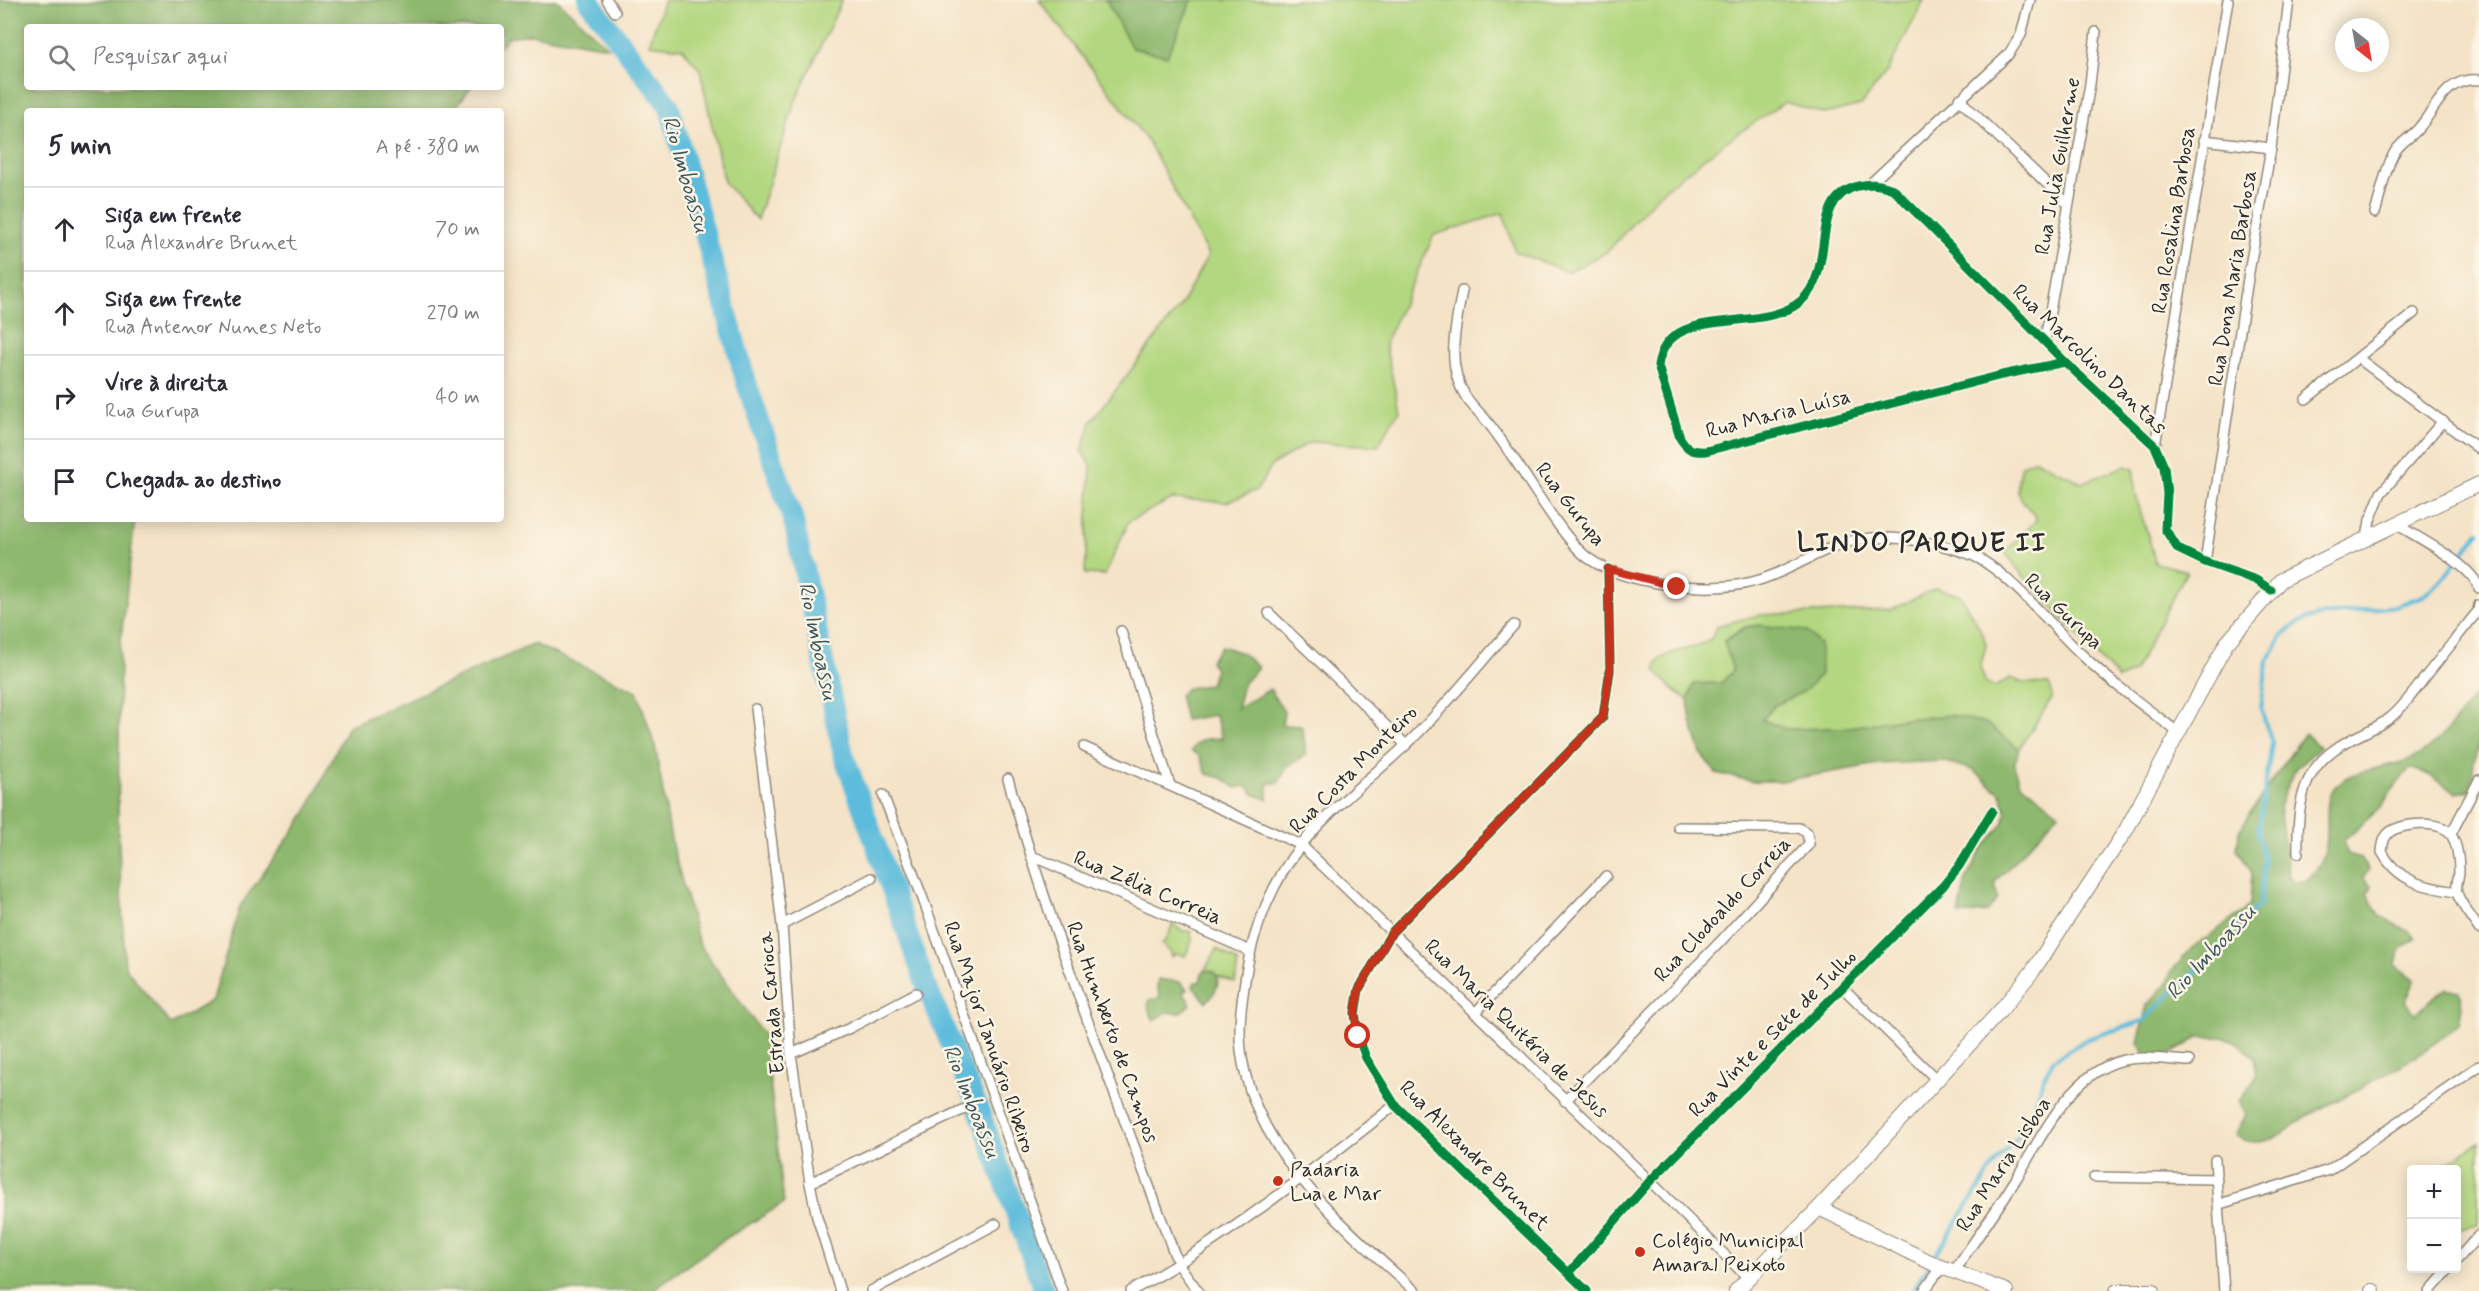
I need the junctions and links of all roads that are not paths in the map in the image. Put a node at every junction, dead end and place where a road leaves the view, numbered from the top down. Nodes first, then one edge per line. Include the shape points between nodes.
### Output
1 (607, 0) edge
2 (2030, 0) edge
3 (2228, 0) edge
4 (2289, 0) edge
5 (615, 12) dead end
6 (2096, 32) dead end
7 (2479, 80) edge
8 (1959, 99) junction
9 (2204, 140) junction
10 (2271, 148) junction
11 (1871, 183) junction
12 (2068, 204) junction
13 (2375, 213) dead end
14 (1462, 291) dead end
15 (2414, 313) dead end
16 (2045, 340) junction
17 (2358, 358) junction
18 (2065, 362) junction
19 (2306, 399) dead end
20 (2443, 421) junction
21 (2155, 446) junction
22 (2479, 448) edge
23 (2479, 484) edge
24 (2396, 524) junction
25 (2367, 538) junction
26 (2205, 562) junction
27 (1608, 569) junction
28 (2479, 588) edge
29 (2271, 590) junction
30 (2479, 605) edge
31 (1269, 613) dead end
32 (1514, 625) dead end
33 (1121, 631) dead end
34 (755, 709) dead end
35 (2179, 733) junction
36 (1406, 745) junction
37 (1084, 747) dead end
38 (1008, 779) dead end
39 (2479, 780) edge
40 (1170, 785) junction
41 (883, 795) dead end
42 (1992, 812) dead end
43 (1678, 827) dead end
44 (2451, 834) junction
45 (1301, 845) junction
46 (2298, 853) dead end
47 (1032, 856) junction
48 (1606, 876) dead end
49 (872, 878) dead end
50 (2456, 892) junction
51 (782, 925) junction
52 (2479, 929) edge
53 (1392, 932) junction
54 (1250, 951) junction
55 (1842, 987) junction
56 (916, 993) dead end
57 (1475, 1013) junction
58 (791, 1054) junction
59 (2189, 1061) dead end
60 (2479, 1066) edge
61 (1937, 1080) junction
62 (1565, 1101) junction
63 (1395, 1105) junction
64 (962, 1110) dead end
65 (2215, 1160) dead end
66 (2094, 1177) dead end
67 (1301, 1179) junction
68 (2217, 1179) junction
69 (1650, 1181) junction
70 (810, 1182) junction
71 (2220, 1204) junction
72 (1819, 1208) junction
73 (996, 1224) dead end
74 (2479, 1235) edge
75 (2461, 1256) edge
76 (1179, 1265) junction
77 (1944, 1268) junction
78 (1569, 1273) junction
79 (2446, 1273) edge
80 (1749, 1279) junction
81 (840, 1291) edge
82 (871, 1291) edge
83 (1062, 1291) edge
84 (1131, 1291) edge
85 (1198, 1291) edge
86 (1414, 1291) edge
87 (1587, 1291) edge
88 (1736, 1291) edge
89 (1924, 1291) edge
90 (2006, 1291) edge
91 (2117, 1291) edge
92 (2153, 1291) edge
93 (2224, 1291) edge
94 (2430, 1291) edge

1 - 5 street
2 - 8 street via 2021,35 2008,55
3 - 9 street, Rua Rosalina Barbosa
4 - 10 street, Rua Dona Maria Barbosa
6 - 12 street, Rua Julia Guilherme
7 - 13 street via 2462,81 2441,95 2417,130 2396,149
8 - 11 street
8 - 12 street
9 - 10 street
9 - 21 street, Rua Rosalina Barbosa
10 - 26 street, Rua Dona Maria Barbosa
11 - 16 street, Rua Marcolino Dantas via 1893,189
11 - 18 street, Rua Maria Luísa via 1845,189 1835,198 1827,216 1821,266 1802,300 1765,318 1700,324 1678,332 1665,346 1658,366 1686,447 1693,452 1706,451
12 - 16 street, Rua Julia Guilherme
14 - 27 street, Rua Gurupa via 1454,360 1464,395 1572,541 1587,558
15 - 17 street
16 - 18 street, Rua Marcolino Dantas
17 - 19 street
17 - 20 street
18 - 21 street, Rua Marcolino Dantas
20 - 22 street
20 - 25 street via 2381,493
21 - 26 street, Rua Marcolino Dantas via 2164,467 2165,529 2178,549
23 - 24 main road
24 - 25 main road
24 - 28 street via 2465,568
25 - 29 main road via 2281,580
26 - 29 street, Rua Marcolino Dantas via 2242,574
27 - 35 street, Rua Gurupa via 1677,587 1724,587 1755,582 1847,543 1868,539 1926,543 1967,552 1990,565 2079,653
27 - 53 street, Rua Alexandre Brunet via 1610,670 1603,717
29 - 35 main road via 2226,644
30 - 46 street via 2390,718 2338,747 2311,772 2303,788
31 - 36 street
32 - 36 street, Rua Costa Monteiro
33 - 40 street
34 - 51 street, Estrada Carioca
35 - 61 main road via 2126,830 2032,972
36 - 45 street, Rua Costa Monteiro
37 - 40 street, Rua Maria Quitéria de Jesus
38 - 47 street, Rua Humberto de Campos
39 - 44 street
40 - 45 street, Rua Maria Quitéria de Jesus
41 - 83 street, Rua Major Januário Ribeiro
42 - 55 street, Rua Vinte e Sete de Julho via 1943,886
43 - 62 street, Rua Clodoaldo Correia via 1799,828 1807,833 1809,844
44 - 50 street via 2458,861
44 - 50 street via 2430,825 2399,827 2383,839 2382,852 2409,882
45 - 53 street, Rua Maria Quitéria de Jesus
45 - 54 street, Rua Costa Monteiro via 1282,874
47 - 54 street, Rua Zélia Correia
47 - 76 street, Rua Humberto de Campos
48 - 57 street
49 - 51 street
50 - 52 street
51 - 58 street, Estrada Carioca
53 - 57 street, Rua Maria Quitéria de Jesus
53 - 63 street, Rua Alexandre Brunet via 1359,989 1355,1013 1366,1058
54 - 67 street, Rua Costa Monteiro via 1239,1019 1246,1076 1261,1114
55 - 61 street
55 - 69 street, Rua Vinte e Sete de Julho
56 - 58 street via 850,1029
57 - 62 street, Rua Maria Quitéria de Jesus
58 - 70 street, Estrada Carioca
59 - 77 street, Rua Maria Lisboa via 2119,1061 2081,1085 2051,1119 2015,1180
60 - 71 street via 2328,1170
61 - 72 main road
62 - 69 street, Rua Maria Quitéria de Jesus
63 - 67 street
63 - 78 street, Rua Alexandre Brunet
64 - 70 street
65 - 68 street
66 - 68 street
67 - 76 street
67 - 86 street, Rua Costa Monteiro
68 - 71 street
69 - 78 street, Rua Vinte e Sete de Julho
69 - 80 street, Rua Maria Quitéria de Jesus
70 - 81 street, Estrada Carioca
71 - 93 street
72 - 77 main road
72 - 80 main road
73 - 82 street
74 - 75 street
76 - 84 street
76 - 85 street, Rua Humberto de Campos
77 - 89 street, Rua Maria Lisboa
77 - 90 main road
78 - 87 street, Rua Alexandre Brunet
79 - 94 street
80 - 88 main road
91 - 92 main road

